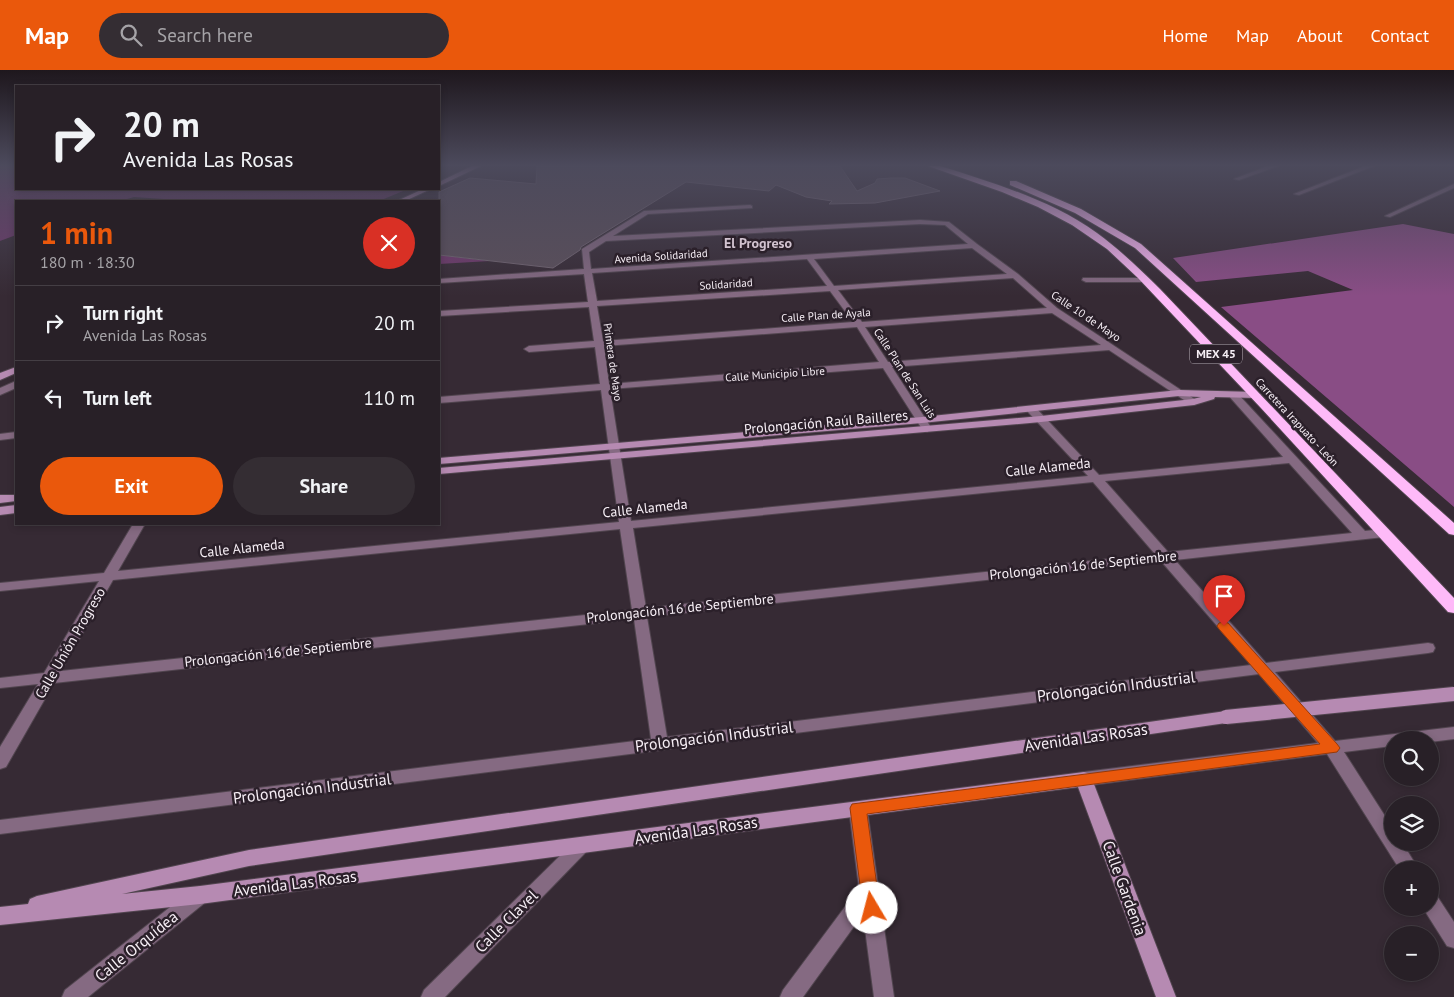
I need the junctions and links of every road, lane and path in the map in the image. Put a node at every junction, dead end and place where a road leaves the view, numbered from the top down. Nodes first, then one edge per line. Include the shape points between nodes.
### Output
1 (703, 209) edge
2 (1047, 209) edge
3 (1076, 209) edge
4 (1403, 209) edge
5 (1388, 216) dead end
6 (604, 240) junction
7 (974, 246) junction
8 (809, 258) junction
9 (588, 271) junction
10 (1015, 276) junction
11 (1086, 280) dead end
12 (1143, 280) junction
13 (440, 281) edge
14 (832, 289) junction
15 (593, 304) junction
16 (1054, 310) junction
17 (440, 314) edge
18 (859, 324) junction
19 (599, 344) junction
20 (1111, 347) junction
21 (529, 348) dead end
22 (886, 366) junction
23 (15, 370) edge
24 (0, 377) edge
25 (606, 387) junction
26 (1179, 393) junction
27 (1215, 395) junction
28 (1233, 395) junction
29 (1256, 395) junction
30 (440, 400) edge
31 (1194, 402) junction
32 (1032, 410) junction
33 (1042, 419) junction
34 (924, 424) junction
35 (15, 436) edge
36 (0, 437) edge
37 (614, 450) junction
38 (1293, 459) junction
39 (440, 461) edge
40 (440, 471) edge
41 (1095, 477) junction
42 (15, 498) edge
43 (0, 499) edge
44 (15, 509) edge
45 (0, 511) edge
46 (138, 525) edge
47 (627, 525) junction
48 (1454, 531) edge
49 (1384, 533) junction
50 (1361, 535) junction
51 (1163, 556) junction
52 (108, 576) junction
53 (0, 587) edge
54 (1454, 608) edge
55 (640, 613) junction
56 (1428, 648) dead end
57 (1260, 668) junction
58 (50, 676) junction
59 (0, 683) edge
60 (1454, 694) edge
61 (1454, 732) edge
62 (1439, 734) edge
63 (1384, 741) edge
64 (660, 743) junction
65 (1332, 748) junction
66 (0, 762) edge
67 (1084, 779) junction
68 (858, 808) junction
69 (0, 827) edge
70 (582, 846) junction
71 (1404, 861) edge
72 (869, 890) junction
73 (200, 895) junction
74 (0, 915) edge
75 (1439, 916) edge
76 (1454, 939) edge
77 (72, 997) edge
78 (431, 997) edge
79 (790, 997) edge
80 (884, 997) edge
81 (1166, 997) edge

1 - 6 street via 646,212
2 - 12 highway, Carretera Irapuato - León / MEX 45 via 1111,247
3 - 48 highway, Carretera Irapuato - León / MEX 45 via 1138,246
4 - 5 street
6 - 7 street, Calle 10 de Mayo via 920,222 947,223
6 - 9 street, Primera de Mayo via 585,251
7 - 8 street, Avenida Solidaridad
7 - 10 street, Calle 10 de Mayo
8 - 9 street, Avenida Solidaridad
8 - 14 street, Calle Plan de San Luis
9 - 13 street, Avenida Solidaridad
9 - 15 street, Primera de Mayo
10 - 14 street, Solidaridad
10 - 16 street, Calle 10 de Mayo
11 - 12 street
12 - 29 highway, Carretera Irapuato - León / MEX 45
14 - 15 street, Solidaridad
14 - 18 street, Calle Plan de San Luis
15 - 17 street, Solidaridad
15 - 19 street, Primera de Mayo
16 - 18 street, Calle Plan de Ayala
16 - 20 street, Calle 10 de Mayo
18 - 19 street, Calle Plan de Ayala
18 - 22 street, Calle Plan de San Luis
19 - 21 street, Calle Plan de Ayala
19 - 25 street, Primera de Mayo
20 - 22 street, Calle Municipio Libre
20 - 26 street, Calle 10 de Mayo
22 - 25 street, Calle Municipio Libre
22 - 34 street, Calle Plan de San Luis
23 - 24 street
25 - 30 street, Calle Municipio Libre
25 - 37 street, Primera de Mayo
26 - 27 street, Prolongación Raúl Bailleres
26 - 31 street, Calle 10 de Mayo
26 - 32 street, Prolongación Raúl Bailleres
27 - 28 street, Prolongación Raúl Bailleres
27 - 31 street, Prolongación Raúl Bailleres
28 - 29 street, Prolongación Raúl Bailleres
28 - 38 street
29 - 49 highway, Carretera Irapuato - León / MEX 45
31 - 33 street, Prolongación Raúl Bailleres
32 - 33 street
32 - 34 street, Prolongación Raúl Bailleres
33 - 34 street, Prolongación Raúl Bailleres
33 - 41 street
34 - 37 street, Prolongación Raúl Bailleres
35 - 36 street
37 - 39 street, Prolongación Raúl Bailleres
37 - 40 street, Prolongación Raúl Bailleres
37 - 47 street, Primera de Mayo
38 - 41 street, Calle Alameda
38 - 50 street
41 - 47 street, Calle Alameda
41 - 51 street
42 - 43 street
44 - 45 street
46 - 52 street, Calle Unión Progreso
47 - 52 street, Calle Alameda
47 - 55 street, Primera de Mayo
49 - 50 street, Prolongación 16 de Septiembre
49 - 54 highway, Carretera Irapuato - León / MEX 45
50 - 51 street, Prolongación 16 de Septiembre
51 - 55 street, Prolongación 16 de Septiembre
51 - 57 street
52 - 53 street, Calle Alameda
52 - 58 street, Calle Unión Progreso
55 - 58 street, Prolongación 16 de Septiembre
55 - 64 street, Primera de Mayo
56 - 57 street, Prolongación Industrial
57 - 64 street, Prolongación Industrial
57 - 65 street
58 - 59 street, Prolongación 16 de Septiembre
58 - 66 street, Calle Unión Progreso
60 - 74 street, Avenida Las Rosas, bridge via 1226,717 249,858
61 - 62 street, Avenida Las Rosas
63 - 65 street, Avenida Las Rosas
64 - 69 street, Prolongación Industrial
65 - 67 street, Avenida Las Rosas
65 - 71 street
67 - 68 street, Avenida Las Rosas
67 - 81 street, Calle Gardenia
68 - 70 street, Avenida Las Rosas
68 - 72 street
70 - 73 street, Avenida Las Rosas
70 - 78 street, Calle Clavel
72 - 79 street
72 - 80 street
73 - 74 street, Avenida Las Rosas
73 - 77 street, Calle Orquídea
75 - 76 street

